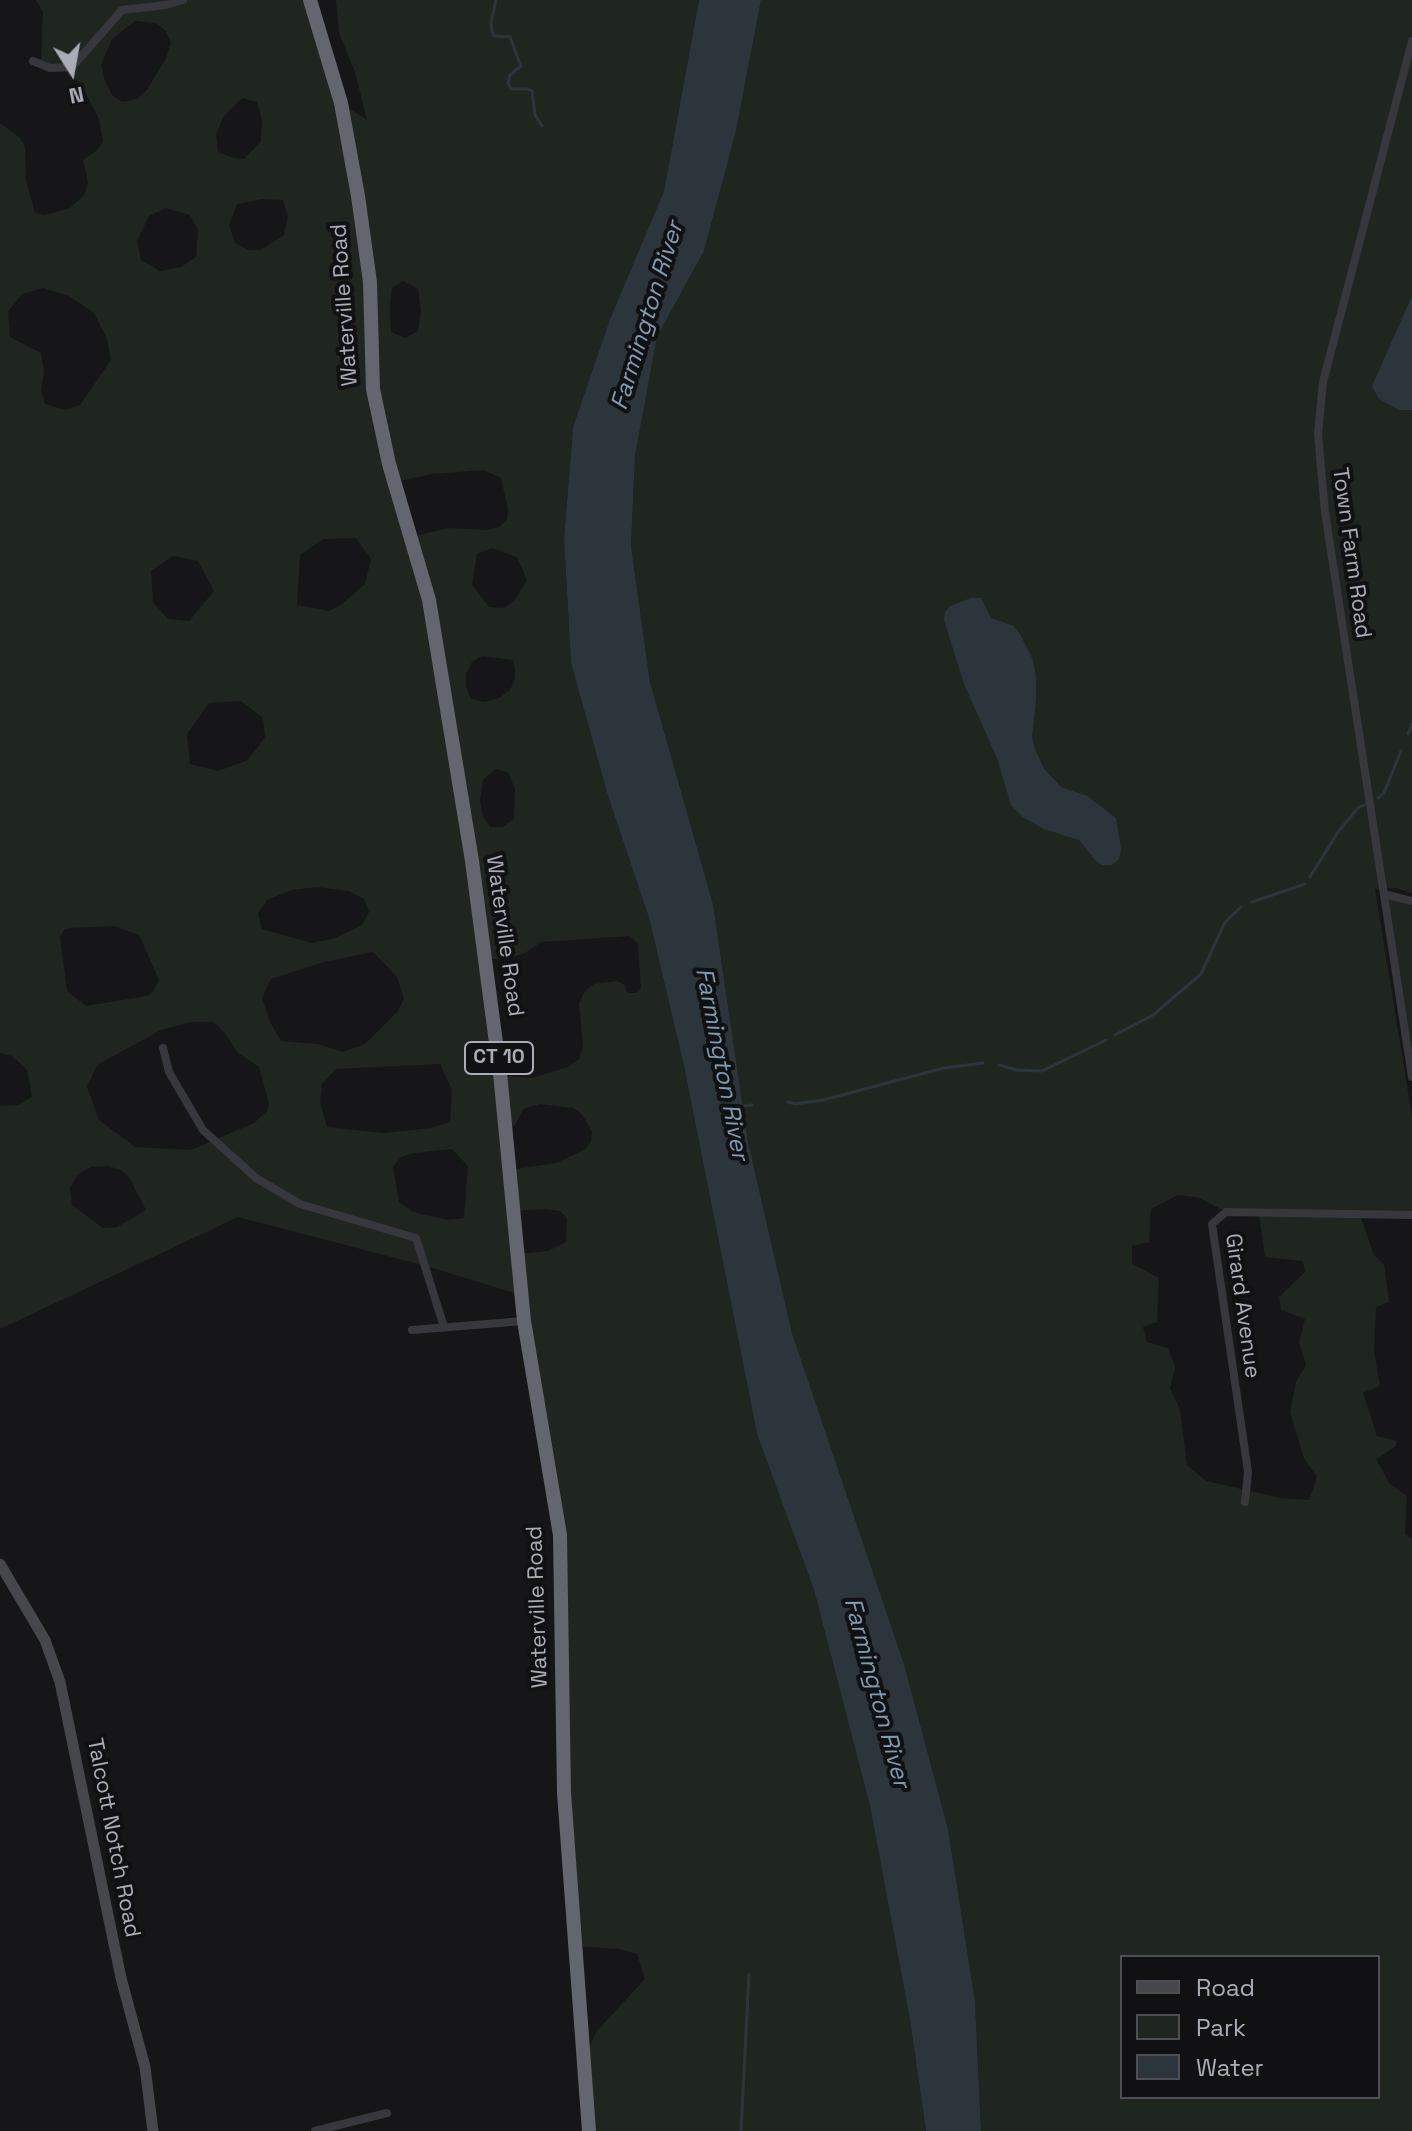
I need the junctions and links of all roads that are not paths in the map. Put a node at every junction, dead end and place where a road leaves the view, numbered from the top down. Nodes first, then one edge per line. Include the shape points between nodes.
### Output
1 (183, 0) edge
2 (310, 0) edge
3 (1412, 41) edge
4 (33, 61) dead end
5 (1384, 894) junction
6 (1412, 901) edge
7 (163, 1048) dead end
8 (1411, 1058) edge
9 (1412, 1077) edge
10 (1412, 1215) edge
11 (524, 1321) junction
12 (444, 1327) junction
13 (412, 1330) dead end
14 (1245, 1502) dead end
15 (0, 1564) edge
16 (387, 2113) dead end
17 (153, 2131) edge
18 (315, 2131) edge
19 (589, 2131) edge

1 - 4 street via 122,10 72,67 50,68
2 - 11 highway, Waterville Road / CT 10 via 341,103 370,282 373,389 429,600 472,861 501,1076
3 - 5 street, Town Farm Road via 1323,382 1318,434 1325,512
5 - 6 street
5 - 8 street, Town Farm Road
7 - 12 street via 169,1072 203,1130 256,1178 300,1204 416,1238
8 - 9 street, Town Farm Road
10 - 14 street, Girard Avenue via 1226,1212 1212,1224 1248,1472
11 - 12 street
11 - 19 highway, Waterville Road / CT 10 via 560,1535 564,1793
12 - 13 street
15 - 17 street, Talcott Notch Road via 45,1640 60,1682 121,1978 145,2067
16 - 18 street

